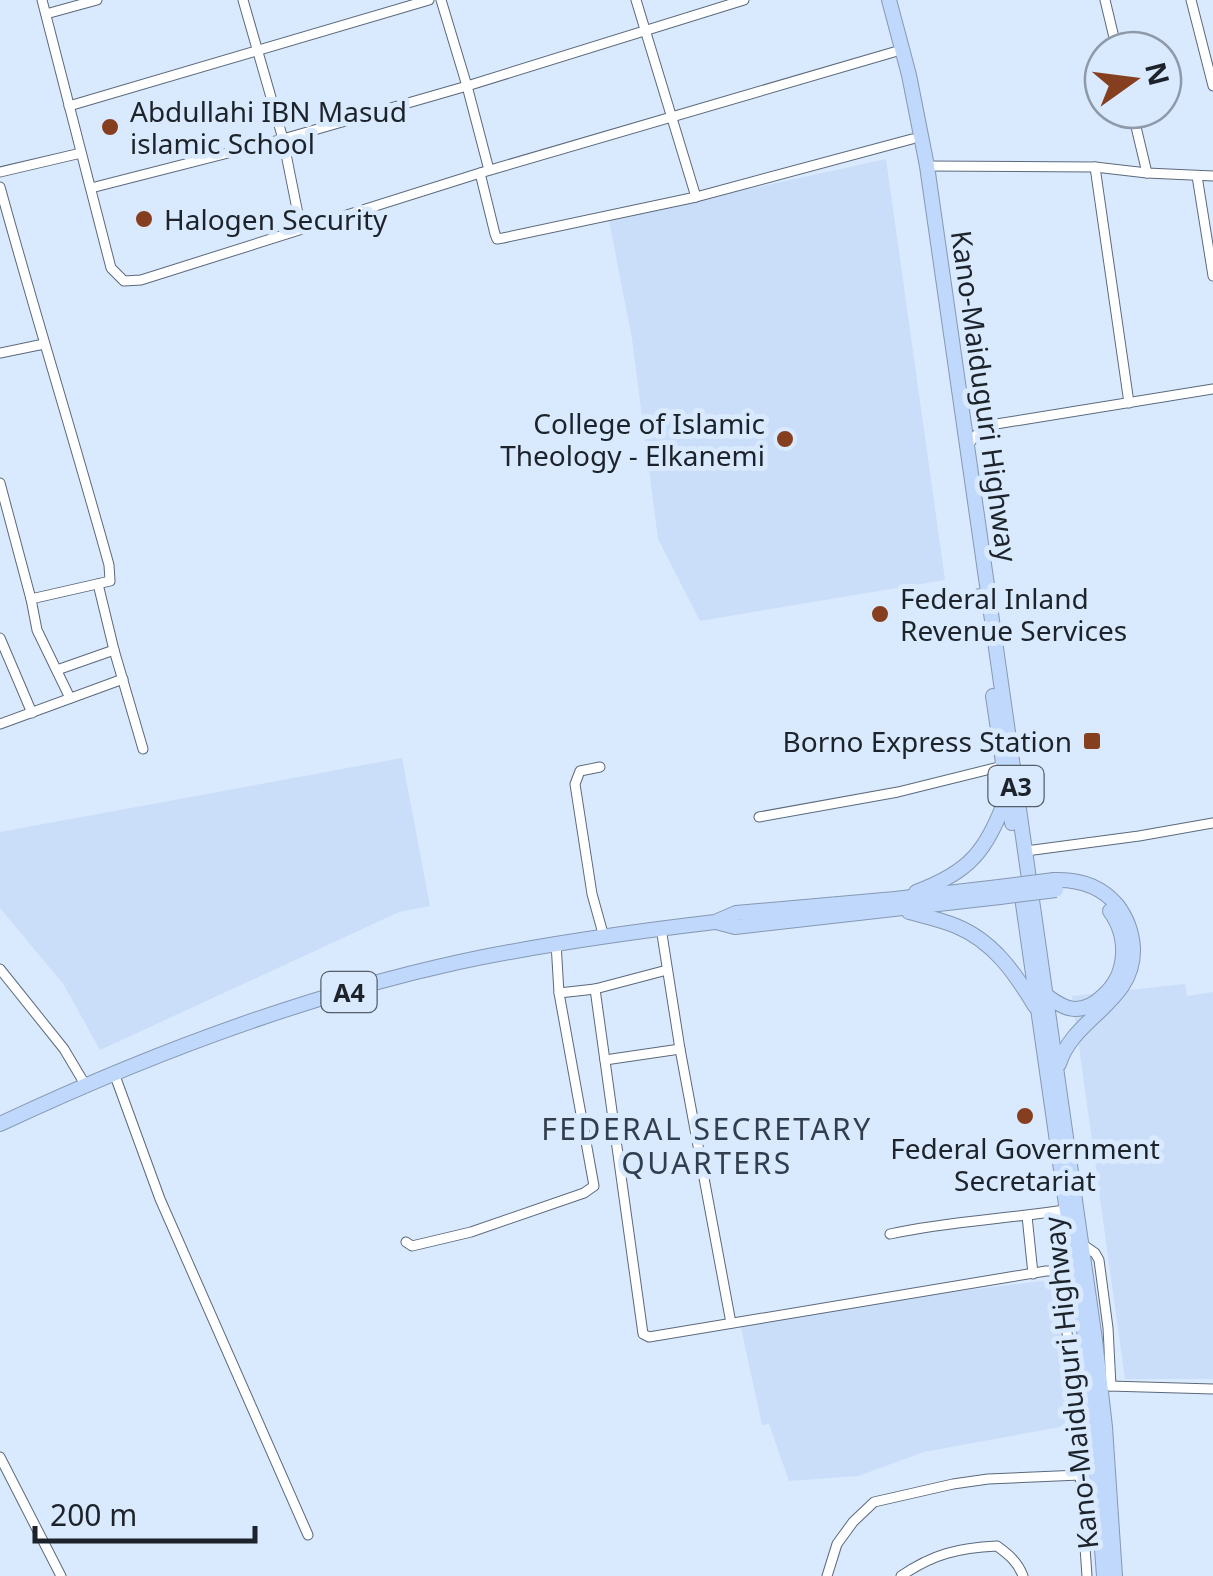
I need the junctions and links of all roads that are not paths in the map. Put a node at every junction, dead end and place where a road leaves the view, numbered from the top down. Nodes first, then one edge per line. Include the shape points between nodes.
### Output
1 (42, 0) edge
2 (97, 0) edge
3 (243, 0) edge
4 (429, 0) edge
5 (442, 0) edge
6 (636, 0) edge
7 (744, 0) edge
8 (881, 0) edge
9 (889, 0) edge
10 (1105, 0) edge
11 (1191, 0) edge
12 (46, 14) junction
13 (645, 30) junction
14 (1112, 30) edge
15 (259, 51) junction
16 (894, 52) junction
17 (467, 86) junction
18 (1213, 86) edge
19 (69, 106) junction
20 (673, 118) junction
21 (1137, 130) edge
22 (283, 138) junction
23 (912, 139) junction
24 (82, 152) junction
25 (927, 166) junction
26 (1095, 167) junction
27 (0, 172) edge
28 (484, 172) junction
29 (1147, 174) junction
30 (1197, 176) junction
31 (1213, 176) edge
32 (0, 187) edge
33 (90, 188) junction
34 (696, 197) junction
35 (2, 199) edge
36 (300, 229) junction
37 (1213, 276) edge
38 (44, 344) junction
39 (0, 353) edge
40 (1213, 389) edge
41 (1129, 404) junction
42 (962, 413) junction
43 (984, 426) junction
44 (967, 446) junction
45 (0, 482) edge
46 (98, 584) junction
47 (978, 594) junction
48 (31, 599) junction
49 (938, 605) dead end
50 (0, 638) edge
51 (114, 650) junction
52 (56, 670) junction
53 (123, 679) junction
54 (70, 698) junction
55 (32, 713) junction
56 (0, 724) edge
57 (143, 749) dead end
58 (1003, 766) junction
59 (600, 767) dead end
60 (1008, 796) junction
61 (759, 817) dead end
62 (1213, 824) edge
63 (1026, 851) junction
64 (1055, 885) junction
65 (897, 904) junction
66 (661, 928) junction
67 (604, 937) junction
68 (556, 943) junction
69 (0, 969) edge
70 (667, 970) junction
71 (595, 989) junction
72 (559, 994) junction
73 (1047, 996) junction
74 (1038, 1010) junction
75 (680, 1049) junction
76 (605, 1060) junction
77 (1058, 1069) junction
78 (114, 1073) junction
79 (86, 1086) junction
80 (0, 1124) edge
81 (1072, 1208) junction
82 (1026, 1216) junction
83 (890, 1234) dead end
84 (406, 1242) dead end
85 (1033, 1274) junction
86 (731, 1323) junction
87 (1106, 1386) junction
88 (1213, 1389) edge
89 (0, 1457) edge
90 (1080, 1475) junction
91 (4, 1480) edge
92 (308, 1536) dead end
93 (61, 1576) edge
94 (827, 1576) edge
95 (901, 1576) edge
96 (1023, 1576) edge
97 (1086, 1576) edge
98 (1104, 1576) edge
99 (1114, 1576) edge

1 - 12 street
2 - 12 street
3 - 15 street
4 - 15 street
5 - 17 street
6 - 13 street
7 - 13 street
8 - 16 highway, Kano-Maiduguri Highway / A3
9 - 25 highway, Kano-Maiduguri Highway / A3
10 - 14 street
11 - 18 street
12 - 19 street
13 - 17 street
13 - 20 street
15 - 19 street
15 - 22 street
16 - 20 street
16 - 23 highway, Kano-Maiduguri Highway / A3
17 - 22 street
17 - 28 street
19 - 24 street
20 - 28 street
20 - 34 street
21 - 29 street
22 - 33 street
22 - 36 street
23 - 34 street
23 - 47 highway, Kano-Maiduguri Highway / A3
24 - 27 street
24 - 33 street
25 - 26 street
25 - 42 highway, Kano-Maiduguri Highway / A3
26 - 29 street
26 - 41 street
28 - 34 street via 497,239
28 - 36 street
29 - 30 street
30 - 31 street
30 - 37 street
32 - 35 street
33 - 36 street via 111,268 124,281
35 - 38 street
38 - 39 street
38 - 46 street via 109,565 110,580
40 - 41 street
41 - 43 street
42 - 43 street
42 - 44 highway, Kano-Maiduguri Highway / A3
43 - 44 street
44 - 63 highway, Kano-Maiduguri Highway / A3
45 - 48 street
46 - 48 street
46 - 51 street
47 - 49 street
47 - 58 highway, Kano-Maiduguri Highway / A3
48 - 52 street
50 - 55 street
51 - 52 street
51 - 53 street
52 - 54 street
53 - 54 street
53 - 57 street
54 - 55 street
55 - 56 street
58 - 60 highway, Kano-Maiduguri Highway / A3
58 - 61 street
59 - 67 street via 580,771 574,784
60 - 65 highway via 972,860
60 - 74 highway, Kano-Maiduguri Highway / A3
62 - 63 street
63 - 73 highway, Kano-Maiduguri Highway / A3
64 - 65 highway, A4, bridge
64 - 73 highway, A4 via 1091,895 1108,908 1121,935 1123,960 1114,984 1095,1003 1072,1009
64 - 77 highway, A4 via 1074,880 1108,896 1126,919 1132,944 1122,988 1074,1035
65 - 66 highway, A4 via 735,927 716,922
65 - 74 highway via 980,939
66 - 67 highway, A4
66 - 70 street
67 - 68 highway, A4
68 - 72 street
68 - 78 highway, A4 via 321,1000
69 - 79 street
70 - 71 street
70 - 75 street
71 - 72 street
71 - 76 street
72 - 84 street via 594,1186 471,1232
73 - 77 highway, Kano-Maiduguri Highway / A3
74 - 81 highway, Kano-Maiduguri Highway / A3
75 - 76 street
75 - 86 street
76 - 86 street via 644,1334
77 - 81 highway, Kano-Maiduguri Highway / A3
78 - 79 highway, A4
78 - 92 street via 160,1199
79 - 80 highway, A4
81 - 82 street
81 - 87 highway, Kano-Maiduguri Highway / A3
81 - 98 highway, Kano-Maiduguri Highway / A3
82 - 83 street
82 - 85 street
85 - 86 street
85 - 90 street via 1057,1271 1062,1277
87 - 88 street
87 - 99 highway, Kano-Maiduguri Highway / A3
89 - 91 street
90 - 94 street via 988,1479 874,1502 837,1544
90 - 97 street
91 - 93 street
95 - 96 street via 954,1550 996,1546

